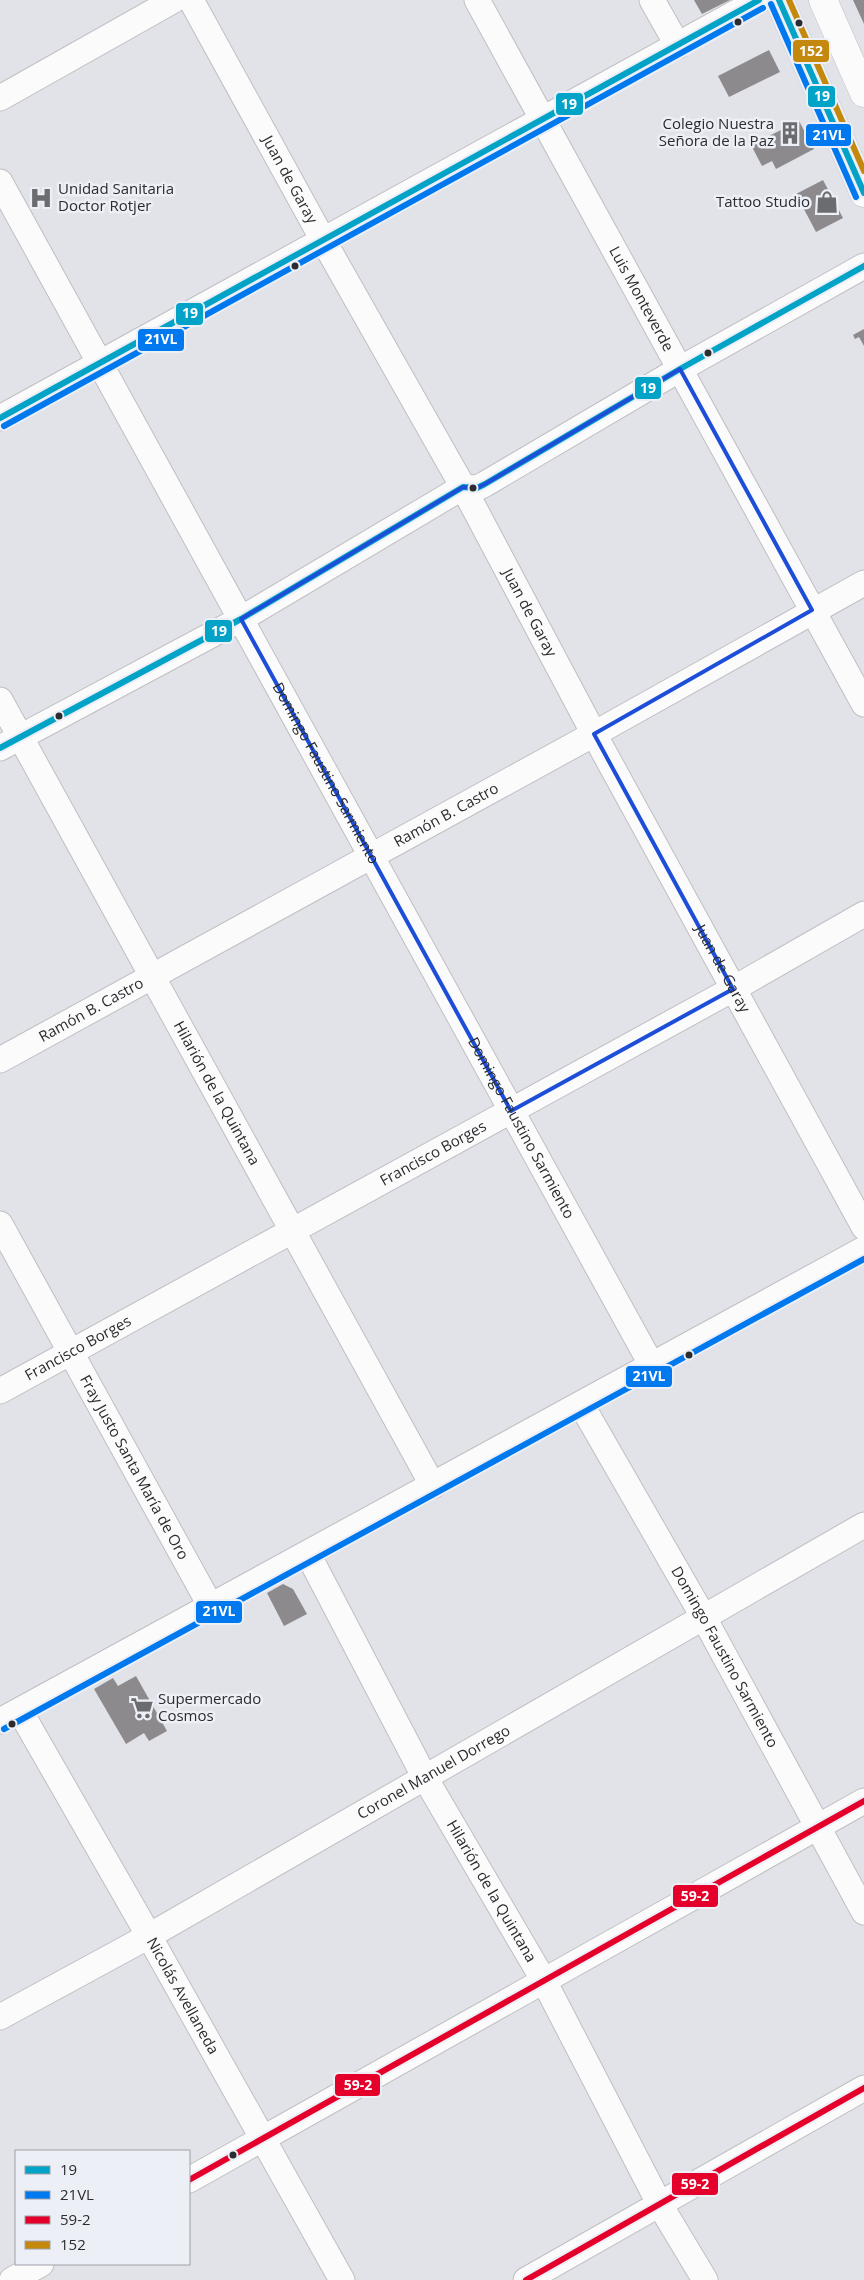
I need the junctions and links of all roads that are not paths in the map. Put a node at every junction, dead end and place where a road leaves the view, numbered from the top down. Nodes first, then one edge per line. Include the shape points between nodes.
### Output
1 (174, 0) edge
2 (191, 0) edge
3 (477, 0) edge
4 (652, 0) edge
5 (759, 0) edge
6 (779, 0) edge
7 (823, 0) edge
8 (678, 46) junction
9 (864, 93) edge
10 (0, 98) edge
11 (544, 119) junction
12 (0, 182) edge
13 (864, 193) edge
14 (323, 240) junction
15 (864, 266) edge
16 (100, 364) junction
17 (680, 369) junction
18 (0, 418) edge
19 (463, 487) junction
20 (864, 582) edge
21 (812, 610) junction
22 (240, 619) junction
23 (0, 700) edge
24 (864, 704) edge
25 (594, 734) junction
26 (10, 742) edge
27 (371, 856) junction
28 (864, 914) edge
29 (152, 976) junction
30 (733, 989) junction
31 (0, 1060) edge
32 (511, 1111) junction
33 (0, 1224) edge
34 (864, 1227) edge
35 (292, 1231) junction
36 (864, 1250) edge
37 (70, 1352) junction
38 (651, 1364) junction
39 (0, 1391) edge
40 (581, 1404) junction
41 (433, 1486) junction
42 (864, 1525) edge
43 (308, 1554) junction
44 (210, 1605) junction
45 (704, 1618) junction
46 (10, 1716) edge
47 (424, 1776) junction
48 (864, 1801) edge
49 (818, 1828) junction
50 (864, 1912) edge
51 (149, 1936) junction
52 (544, 1981) junction
53 (0, 2017) edge
54 (864, 2088) edge
55 (262, 2139) junction
56 (190, 2179) edge
57 (660, 2205) junction
58 (39, 2265) edge
59 (12, 2280) edge
60 (342, 2280) edge
61 (526, 2280) edge
62 (705, 2280) edge

1 - 10 street
2 - 14 street, Juan de Garay
3 - 11 street, Luis Monteverde
4 - 8 street
5 - 8 street
6 - 13 main road
7 - 9 main road
8 - 11 street
11 - 14 street
11 - 17 street, Luis Monteverde
12 - 16 street, Domingo Faustino Sarmiento
14 - 16 street
14 - 19 street, Juan de Garay
15 - 17 street
16 - 18 street
16 - 22 street, Domingo Faustino Sarmiento
17 - 19 street via 485,484 477,488
17 - 21 street, Luis Monteverde
19 - 22 street
19 - 25 street, Juan de Garay
20 - 21 street, Ramón B. Castro
21 - 24 street, Luis Monteverde
21 - 25 street, Ramón B. Castro
22 - 26 street
22 - 27 street, Domingo Faustino Sarmiento
23 - 26 street, Hilarión de la Quintana
25 - 27 street, Ramón B. Castro
25 - 30 street, Juan de Garay
26 - 29 street, Hilarión de la Quintana
27 - 29 street, Ramón B. Castro
27 - 32 street, Domingo Faustino Sarmiento
28 - 30 street, Francisco Borges
29 - 31 street, Ramón B. Castro
29 - 35 street, Hilarión de la Quintana
30 - 32 street, Francisco Borges
30 - 34 street, Juan de Garay
32 - 35 street, Francisco Borges
32 - 38 street, Domingo Faustino Sarmiento
33 - 37 street, Fray Justo Santa María de Oro
35 - 37 street, Francisco Borges
35 - 41 street, Hilarión de la Quintana
36 - 38 street
37 - 39 street, Francisco Borges
37 - 44 street, Fray Justo Santa María de Oro
38 - 40 street
40 - 41 street
40 - 45 street, Domingo Faustino Sarmiento
41 - 43 street
42 - 45 street, Coronel Manuel Dorrego
43 - 44 street
43 - 47 street, Hilarión de la Quintana
44 - 46 street
45 - 47 street, Coronel Manuel Dorrego
45 - 49 street, Domingo Faustino Sarmiento
46 - 51 street, Nicolás Avellaneda
47 - 51 street, Coronel Manuel Dorrego
47 - 52 street, Hilarión de la Quintana
48 - 49 street
49 - 50 street, Domingo Faustino Sarmiento
49 - 52 street
51 - 53 street, Coronel Manuel Dorrego
51 - 55 street, Nicolás Avellaneda
52 - 55 street
52 - 57 street, Hilarión de la Quintana
54 - 57 street
55 - 56 street
55 - 60 street, Nicolás Avellaneda
57 - 61 street
57 - 62 street, Hilarión de la Quintana
58 - 59 street

